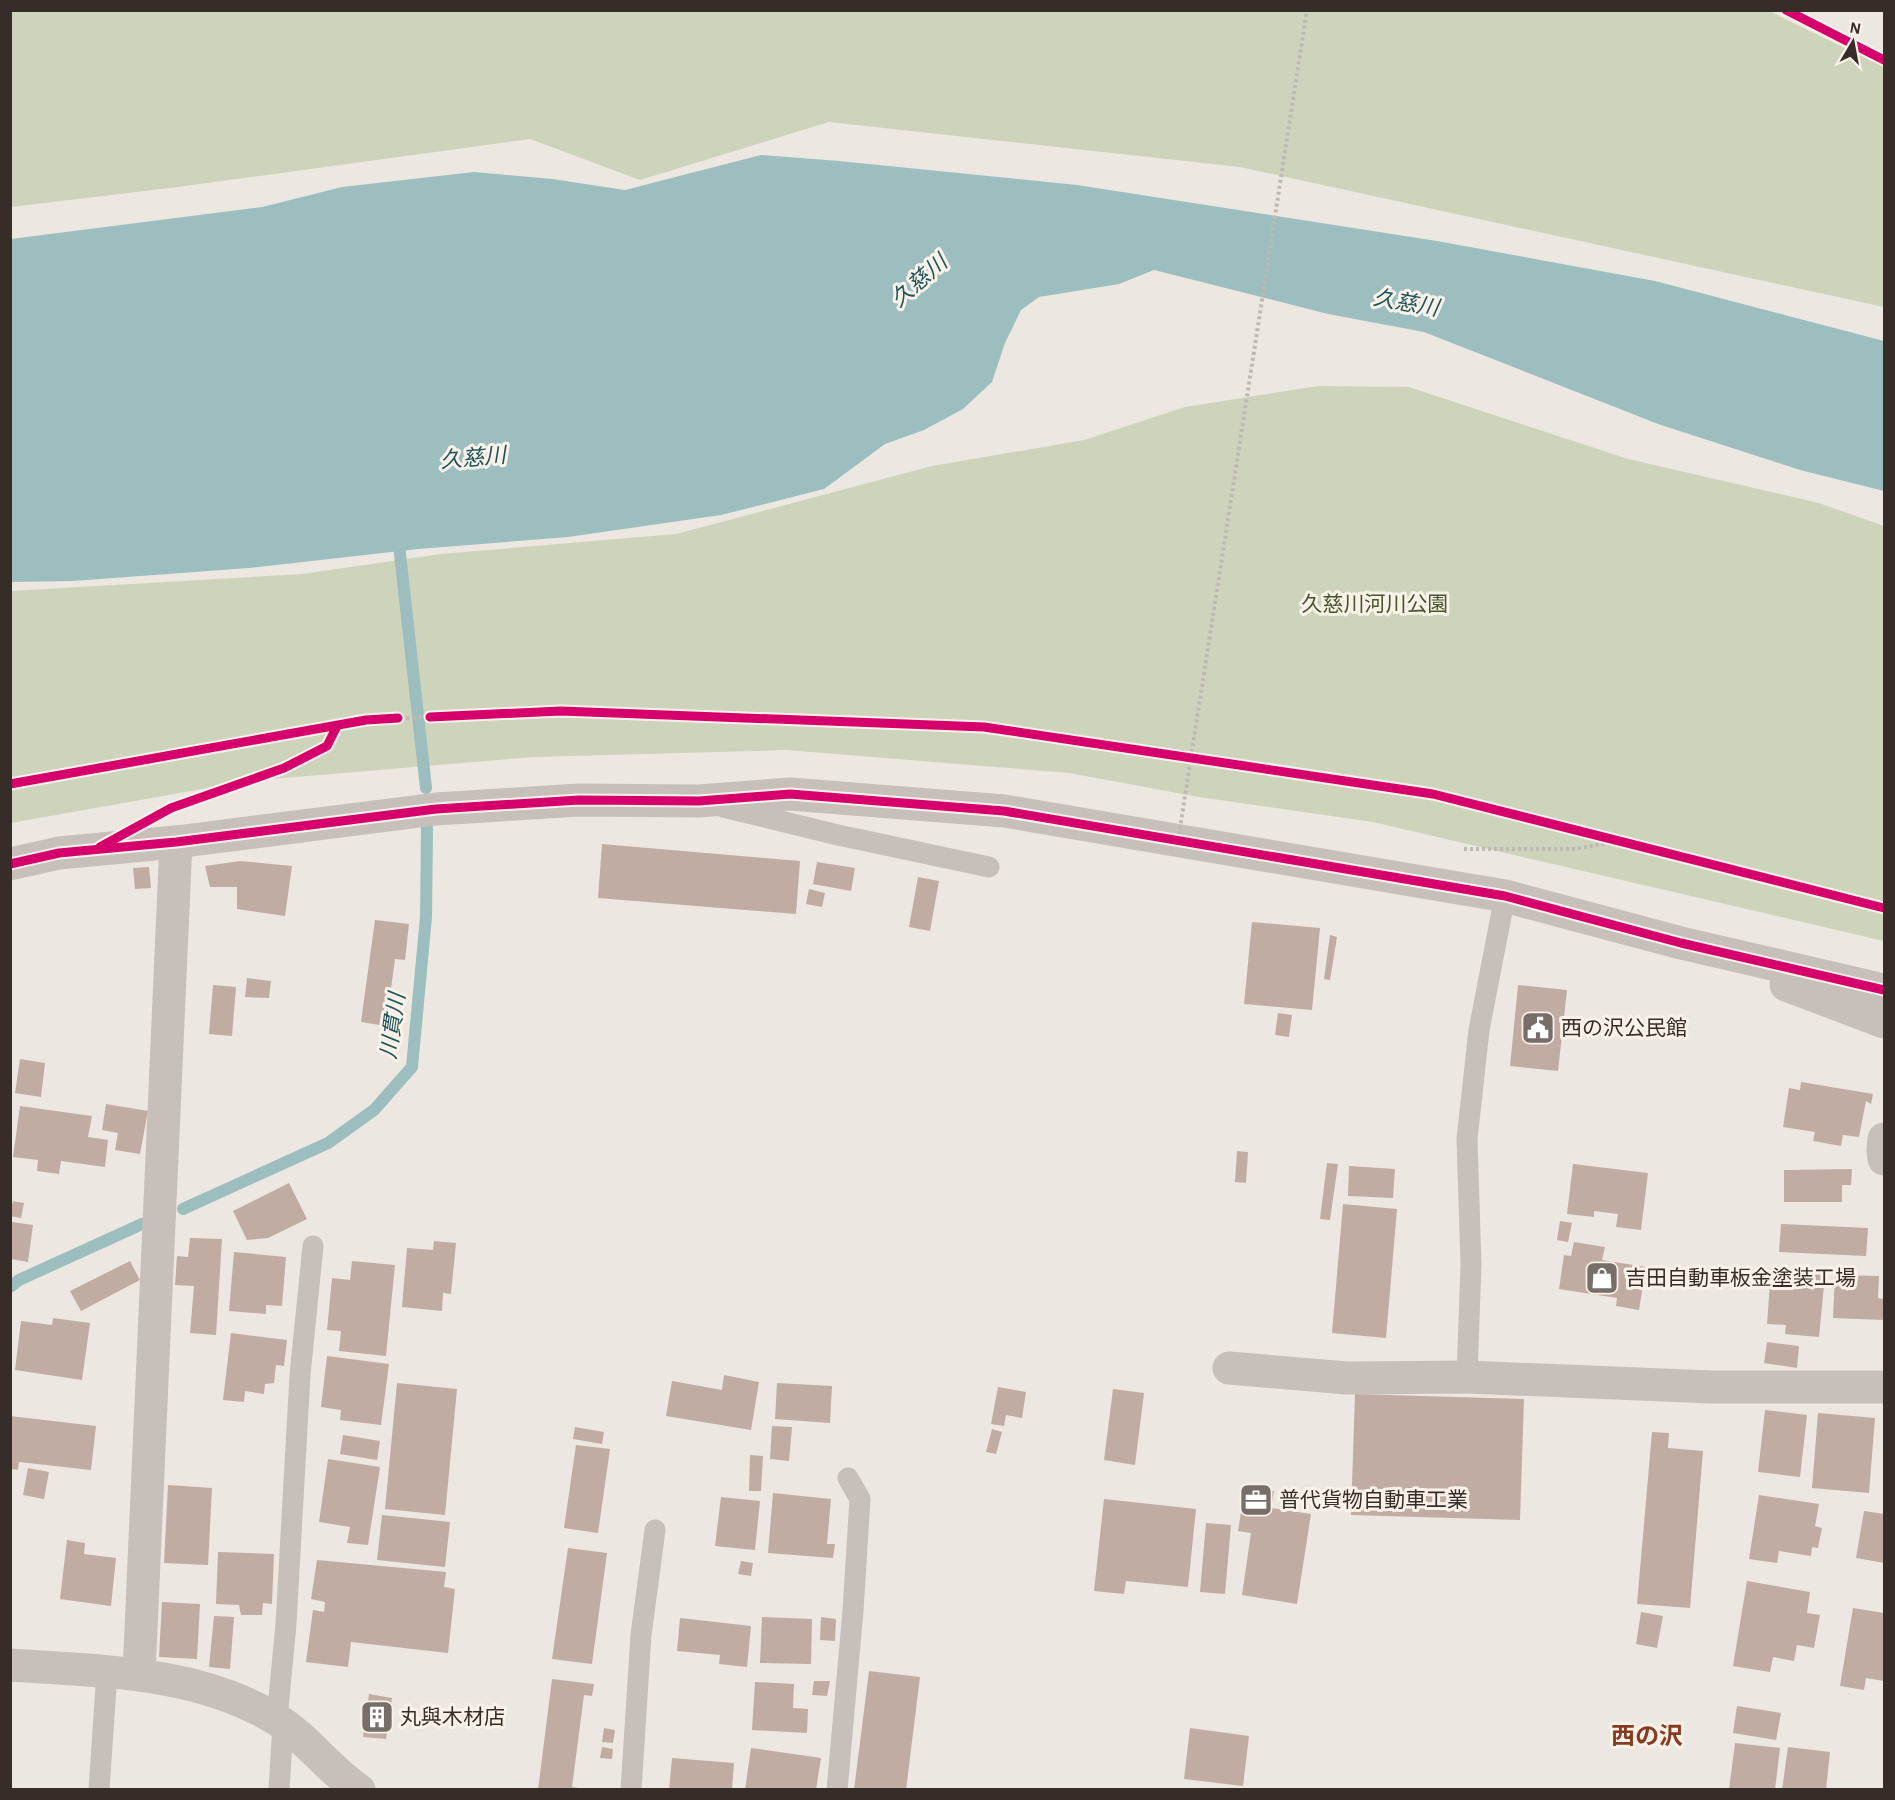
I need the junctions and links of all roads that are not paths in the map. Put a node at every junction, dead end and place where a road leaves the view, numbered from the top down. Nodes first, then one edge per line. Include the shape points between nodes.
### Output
1 (699, 801) junction
2 (176, 842) junction
3 (10, 864) edge
4 (988, 867) dead end
5 (1505, 896) junction
6 (1681, 943) junction
7 (1884, 990) edge
8 (1884, 1022) edge
9 (1884, 1139) edge
10 (1884, 1159) edge
11 (313, 1246) dead end
12 (1229, 1368) dead end
13 (1467, 1377) junction
14 (1884, 1387) edge
15 (848, 1478) dead end
16 (655, 1530) dead end
17 (10, 1665) edge
18 (107, 1672) junction
19 (139, 1674) junction
20 (280, 1721) junction
21 (99, 1790) edge
22 (279, 1790) edge
23 (360, 1790) edge
24 (632, 1790) edge
25 (837, 1790) edge

1 - 2 street via 579,800 436,809
1 - 4 lane
1 - 5 street via 790,794 1004,811
2 - 3 street via 59,853
2 - 19 street
5 - 6 street
5 - 13 lane via 1479,1030 1467,1139 1471,1265
6 - 7 street
6 - 8 street
9 - 10 street
11 - 20 lane via 300,1375
12 - 13 street via 1347,1378
13 - 14 street via 1711,1388
15 - 25 lane via 860,1499
16 - 24 lane via 641,1635
17 - 18 street
18 - 19 street
18 - 21 lane
19 - 20 street via 198,1686
20 - 22 lane
20 - 23 street

